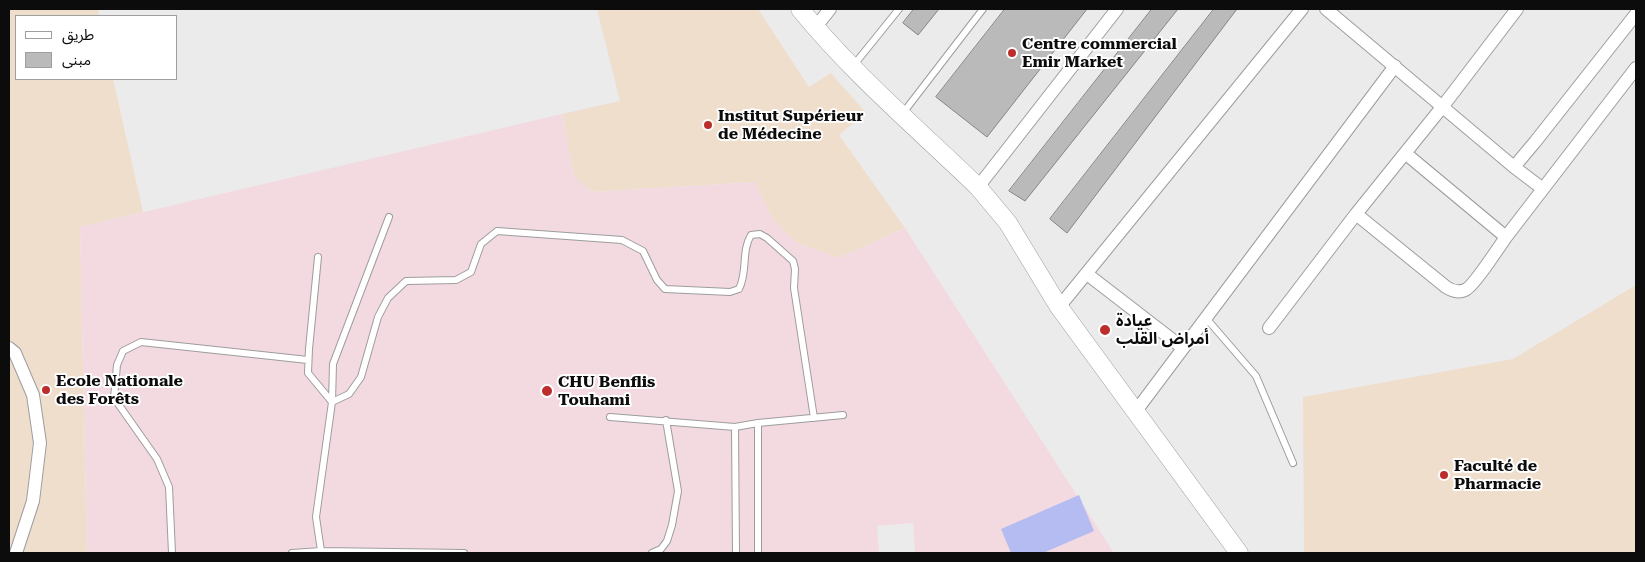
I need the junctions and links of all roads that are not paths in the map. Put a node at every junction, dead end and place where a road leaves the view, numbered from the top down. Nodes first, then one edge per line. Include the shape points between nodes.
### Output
1 (800, 9) edge
2 (830, 9) edge
3 (899, 9) edge
4 (983, 9) edge
5 (1117, 9) edge
6 (1302, 9) edge
7 (1326, 9) edge
8 (1517, 9) edge
9 (1636, 14) edge
10 (815, 28) junction
11 (1395, 66) junction
12 (852, 67) junction
13 (1636, 68) edge
14 (1443, 106) junction
15 (902, 114) junction
16 (1405, 152) junction
17 (1514, 167) junction
18 (978, 187) junction
19 (1542, 189) junction
20 (1356, 214) junction
21 (389, 217) dead end
22 (1506, 237) junction
23 (318, 257) dead end
24 (1087, 274) junction
25 (1059, 306) junction
26 (1206, 318) junction
27 (1269, 328) dead end
28 (9, 348) edge
29 (1183, 348) junction
30 (308, 360) junction
31 (332, 402) junction
32 (1136, 411) junction
33 (843, 415) dead end
34 (610, 417) dead end
35 (814, 418) junction
36 (666, 420) junction
37 (758, 423) junction
38 (735, 427) junction
39 (1293, 464) dead end
40 (321, 551) junction
41 (352, 552) edge
42 (16, 553) edge
43 (172, 553) edge
44 (292, 553) edge
45 (464, 553) edge
46 (652, 553) edge
47 (736, 553) edge
48 (758, 553) edge
49 (1240, 553) edge

1 - 10 street
2 - 10 street
3 - 12 lane
4 - 15 lane
5 - 18 street
6 - 24 street
7 - 11 street
8 - 14 street
9 - 17 street
10 - 12 street
11 - 14 street
11 - 26 street
12 - 15 street
13 - 19 street
14 - 16 street
14 - 17 street
15 - 18 street
16 - 20 street
16 - 22 street
17 - 19 street
18 - 25 street via 1008,223
19 - 22 street
20 - 22 street via 1452,291 1469,288
20 - 27 street
21 - 31 lane via 333,364
23 - 30 lane
24 - 25 street
24 - 29 street
25 - 32 street
26 - 29 street
26 - 39 lane via 1256,376
28 - 42 street via 15,353 34,395 40,443 33,501
29 - 32 street
30 - 31 lane via 308,373
30 - 43 lane via 141,342 123,351 117,365 114,398 157,459 169,487
31 - 35 lane via 349,394 361,377 378,317 388,298 406,281 456,280 471,272 481,244 498,232 622,240 643,251 657,280 665,288 730,292 739,289 744,280 747,241 751,235 760,234 793,261 796,269 794,288
31 - 40 lane via 316,517
32 - 49 street
33 - 35 lane
34 - 36 lane
35 - 37 lane
36 - 38 lane
36 - 46 lane via 678,491 667,541
37 - 38 lane
37 - 48 lane
38 - 47 lane
40 - 41 lane
40 - 44 lane
41 - 45 lane

